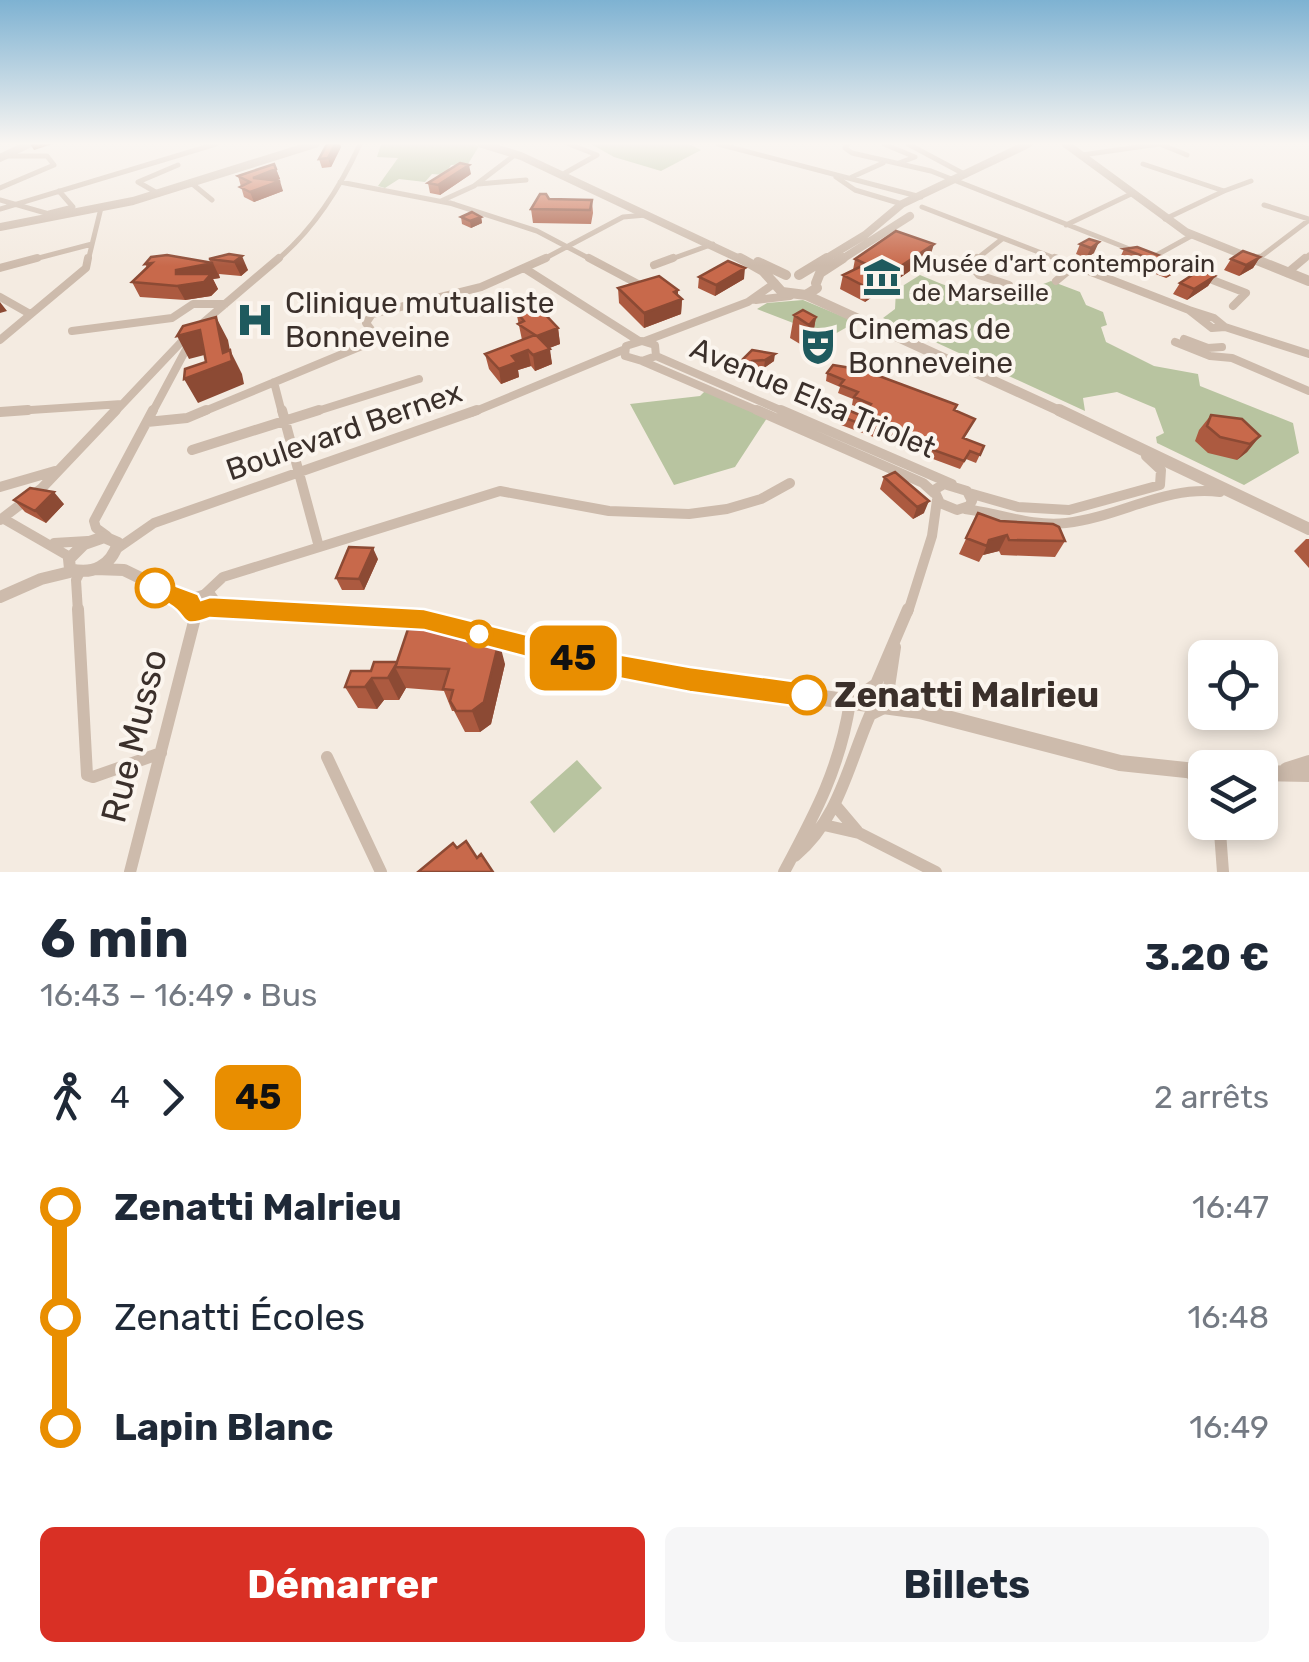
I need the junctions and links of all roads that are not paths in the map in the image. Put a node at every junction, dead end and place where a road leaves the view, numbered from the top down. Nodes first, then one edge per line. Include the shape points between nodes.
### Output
1 (84, 185) edge
2 (143, 185) edge
3 (183, 185) edge
4 (193, 185) edge
5 (338, 185) edge
6 (354, 185) edge
7 (474, 185) edge
8 (582, 185) edge
9 (590, 185) edge
10 (847, 185) edge
11 (865, 185) edge
12 (948, 185) edge
13 (958, 185) edge
14 (1120, 185) edge
15 (1205, 185) edge
16 (1241, 185) edge
17 (1224, 191) junction
18 (60, 192) junction
19 (159, 194) junction
20 (1132, 194) junction
21 (609, 197) junction
22 (0, 200) edge
23 (212, 200) dead end
24 (441, 201) junction
25 (1264, 204) dead end
26 (16, 205) junction
27 (901, 206) junction
28 (101, 208) junction
29 (918, 208) junction
30 (0, 210) edge
31 (51, 214) junction
32 (648, 215) junction
33 (622, 217) junction
34 (1166, 220) junction
35 (1309, 220) edge
36 (1066, 225) junction
37 (0, 226) edge
38 (1193, 235) junction
39 (1002, 239) junction
40 (92, 244) junction
41 (713, 244) junction
42 (568, 245) junction
43 (844, 248) junction
44 (856, 253) junction
45 (1309, 255) edge
46 (1153, 258) junction
47 (1254, 261) junction
48 (654, 265) dead end
49 (1074, 266) junction
50 (0, 268) edge
51 (524, 268) junction
52 (1287, 273) junction
53 (800, 274) junction
54 (786, 275) junction
55 (1056, 281) dead end
56 (1309, 281) edge
57 (775, 283) junction
58 (638, 284) edge
59 (1009, 286) dead end
60 (808, 290) junction
61 (0, 297) edge
62 (748, 302) junction
63 (225, 304) junction
64 (1234, 306) dead end
65 (30, 314) junction
66 (200, 325) junction
67 (1221, 328) junction
68 (621, 330) junction
69 (72, 331) dead end
70 (671, 333) junction
71 (0, 340) edge
72 (642, 341) junction
73 (1222, 346) junction
74 (626, 352) junction
75 (657, 352) junction
76 (1309, 354) edge
77 (1232, 358) junction
78 (642, 362) junction
79 (420, 379) dead end
80 (274, 382) junction
81 (1309, 392) edge
82 (122, 404) junction
83 (0, 412) edge
84 (146, 422) junction
85 (285, 422) junction
86 (1096, 427) junction
87 (192, 450) dead end
88 (1179, 468) junction
89 (58, 471) junction
90 (299, 474) junction
91 (790, 484) dead end
92 (952, 484) junction
93 (0, 487) edge
94 (1154, 488) junction
95 (969, 494) junction
96 (935, 496) junction
97 (1125, 497) junction
98 (1135, 506) junction
99 (1276, 509) junction
100 (961, 510) junction
101 (1060, 510) junction
102 (2, 520) edge
103 (1309, 521) edge
104 (1066, 523) junction
105 (1309, 529) edge
106 (935, 534) junction
107 (90, 540) junction
108 (51, 543) junction
109 (115, 546) junction
110 (320, 547) junction
111 (77, 566) junction
112 (124, 570) junction
113 (0, 597) edge
114 (200, 604) junction
115 (895, 644) junction
116 (850, 702) junction
117 (886, 706) junction
118 (162, 753) junction
119 (327, 757) dead end
120 (1309, 763) edge
121 (1278, 770) edge
122 (1188, 771) edge
123 (1278, 772) edge
124 (1309, 774) edge
125 (830, 802) junction
126 (819, 822) junction
127 (859, 833) junction
128 (1221, 840) edge
129 (130, 872) edge
130 (381, 872) edge
131 (784, 872) edge
132 (936, 872) edge
133 (1223, 872) edge

1 - 18 street
2 - 19 street
3 - 19 street
4 - 23 street
5 - 63 street via 302,238
6 - 24 street
7 - 24 street
8 - 21 street
9 - 54 street
10 - 27 street
11 - 29 street
12 - 29 street
13 - 36 street
14 - 20 street
15 - 17 street
16 - 17 street
17 - 34 street
18 - 26 street
18 - 31 street via 72,207
19 - 28 street
20 - 34 street
20 - 36 street
21 - 32 street
21 - 33 street via 628,208
22 - 26 street
24 - 42 street
25 - 35 street
26 - 30 street
26 - 31 street
27 - 29 street
27 - 29 street
27 - 43 street
28 - 31 street
28 - 40 street
29 - 39 street
29 - 44 street
31 - 37 street
32 - 33 street
32 - 41 street
33 - 42 street
34 - 38 street
35 - 47 street
36 - 46 street
38 - 46 street
38 - 47 street
39 - 49 street
39 - 59 street via 970,268
40 - 50 street
40 - 65 street via 86,268
41 - 48 street
41 - 57 street
42 - 51 street
42 - 58 street
43 - 44 street
43 - 53 street
44 - 60 street via 820,272
45 - 52 street
46 - 64 street via 1246,293
47 - 52 street
49 - 55 street
49 - 67 street
51 - 68 street
51 - 80 street via 466,292 372,314 366,322 375,335 369,343
52 - 56 street
53 - 54 street
53 - 60 street
54 - 57 street
57 - 60 street via 782,292
57 - 62 street
60 - 62 street
60 - 86 street
60 - 99 street
61 - 65 street
62 - 70 street
63 - 66 street
63 - 69 street via 193,304 172,318
65 - 71 street
66 - 82 street
66 - 84 street
67 - 73 street
67 - 76 street
68 - 72 street
68 - 74 street
70 - 72 street
70 - 75 street
72 - 74 street
72 - 75 street, Avenue Elsa Triolet
73 - 77 street
73 - 77 street via 1180,341
74 - 78 street, Avenue Elsa Triolet
74 - 90 street, Boulevard Bernex
75 - 78 street
75 - 92 street, Avenue Elsa Triolet
77 - 81 street
78 - 96 street, Avenue Elsa Triolet via 865,456
79 - 85 street
80 - 84 street via 186,418
80 - 85 street
82 - 83 street
82 - 89 street
84 - 109 street via 94,521
85 - 87 street
85 - 90 street
86 - 88 street
86 - 94 street via 1150,458 1160,470
88 - 94 street
88 - 99 street
89 - 93 street
89 - 102 street
90 - 109 street, Boulevard Bernex via 154,523
90 - 110 street
91 - 110 street via 745,508 704,515 500,491
92 - 95 street, Avenue Elsa Triolet
92 - 96 street via 938,486
94 - 97 street
95 - 100 street via 972,501
95 - 101 street
96 - 100 street, Avenue Elsa Triolet
96 - 106 street
97 - 98 street
97 - 101 street
98 - 99 street via 1202,488
98 - 104 street
99 - 103 street
99 - 105 street
100 - 104 street
100 - 106 street
101 - 104 street
102 - 108 street
106 - 115 street
107 - 108 street
107 - 109 street
107 - 111 street
108 - 111 street
109 - 111 street
109 - 112 street
110 - 114 street via 223,577
111 - 112 street
111 - 113 street
111 - 118 street via 87,775
112 - 114 street
114 - 116 street via 424,620 561,656
114 - 118 street, Rue Musso
115 - 116 street via 876,686
115 - 117 street
116 - 117 street
116 - 125 street
117 - 122 street via 1120,763
117 - 125 street via 870,715
118 - 129 street, Rue Musso
119 - 130 street
120 - 121 street
123 - 124 street
125 - 126 street
125 - 127 street
126 - 127 street
126 - 131 street via 808,847
127 - 132 street
128 - 133 street

